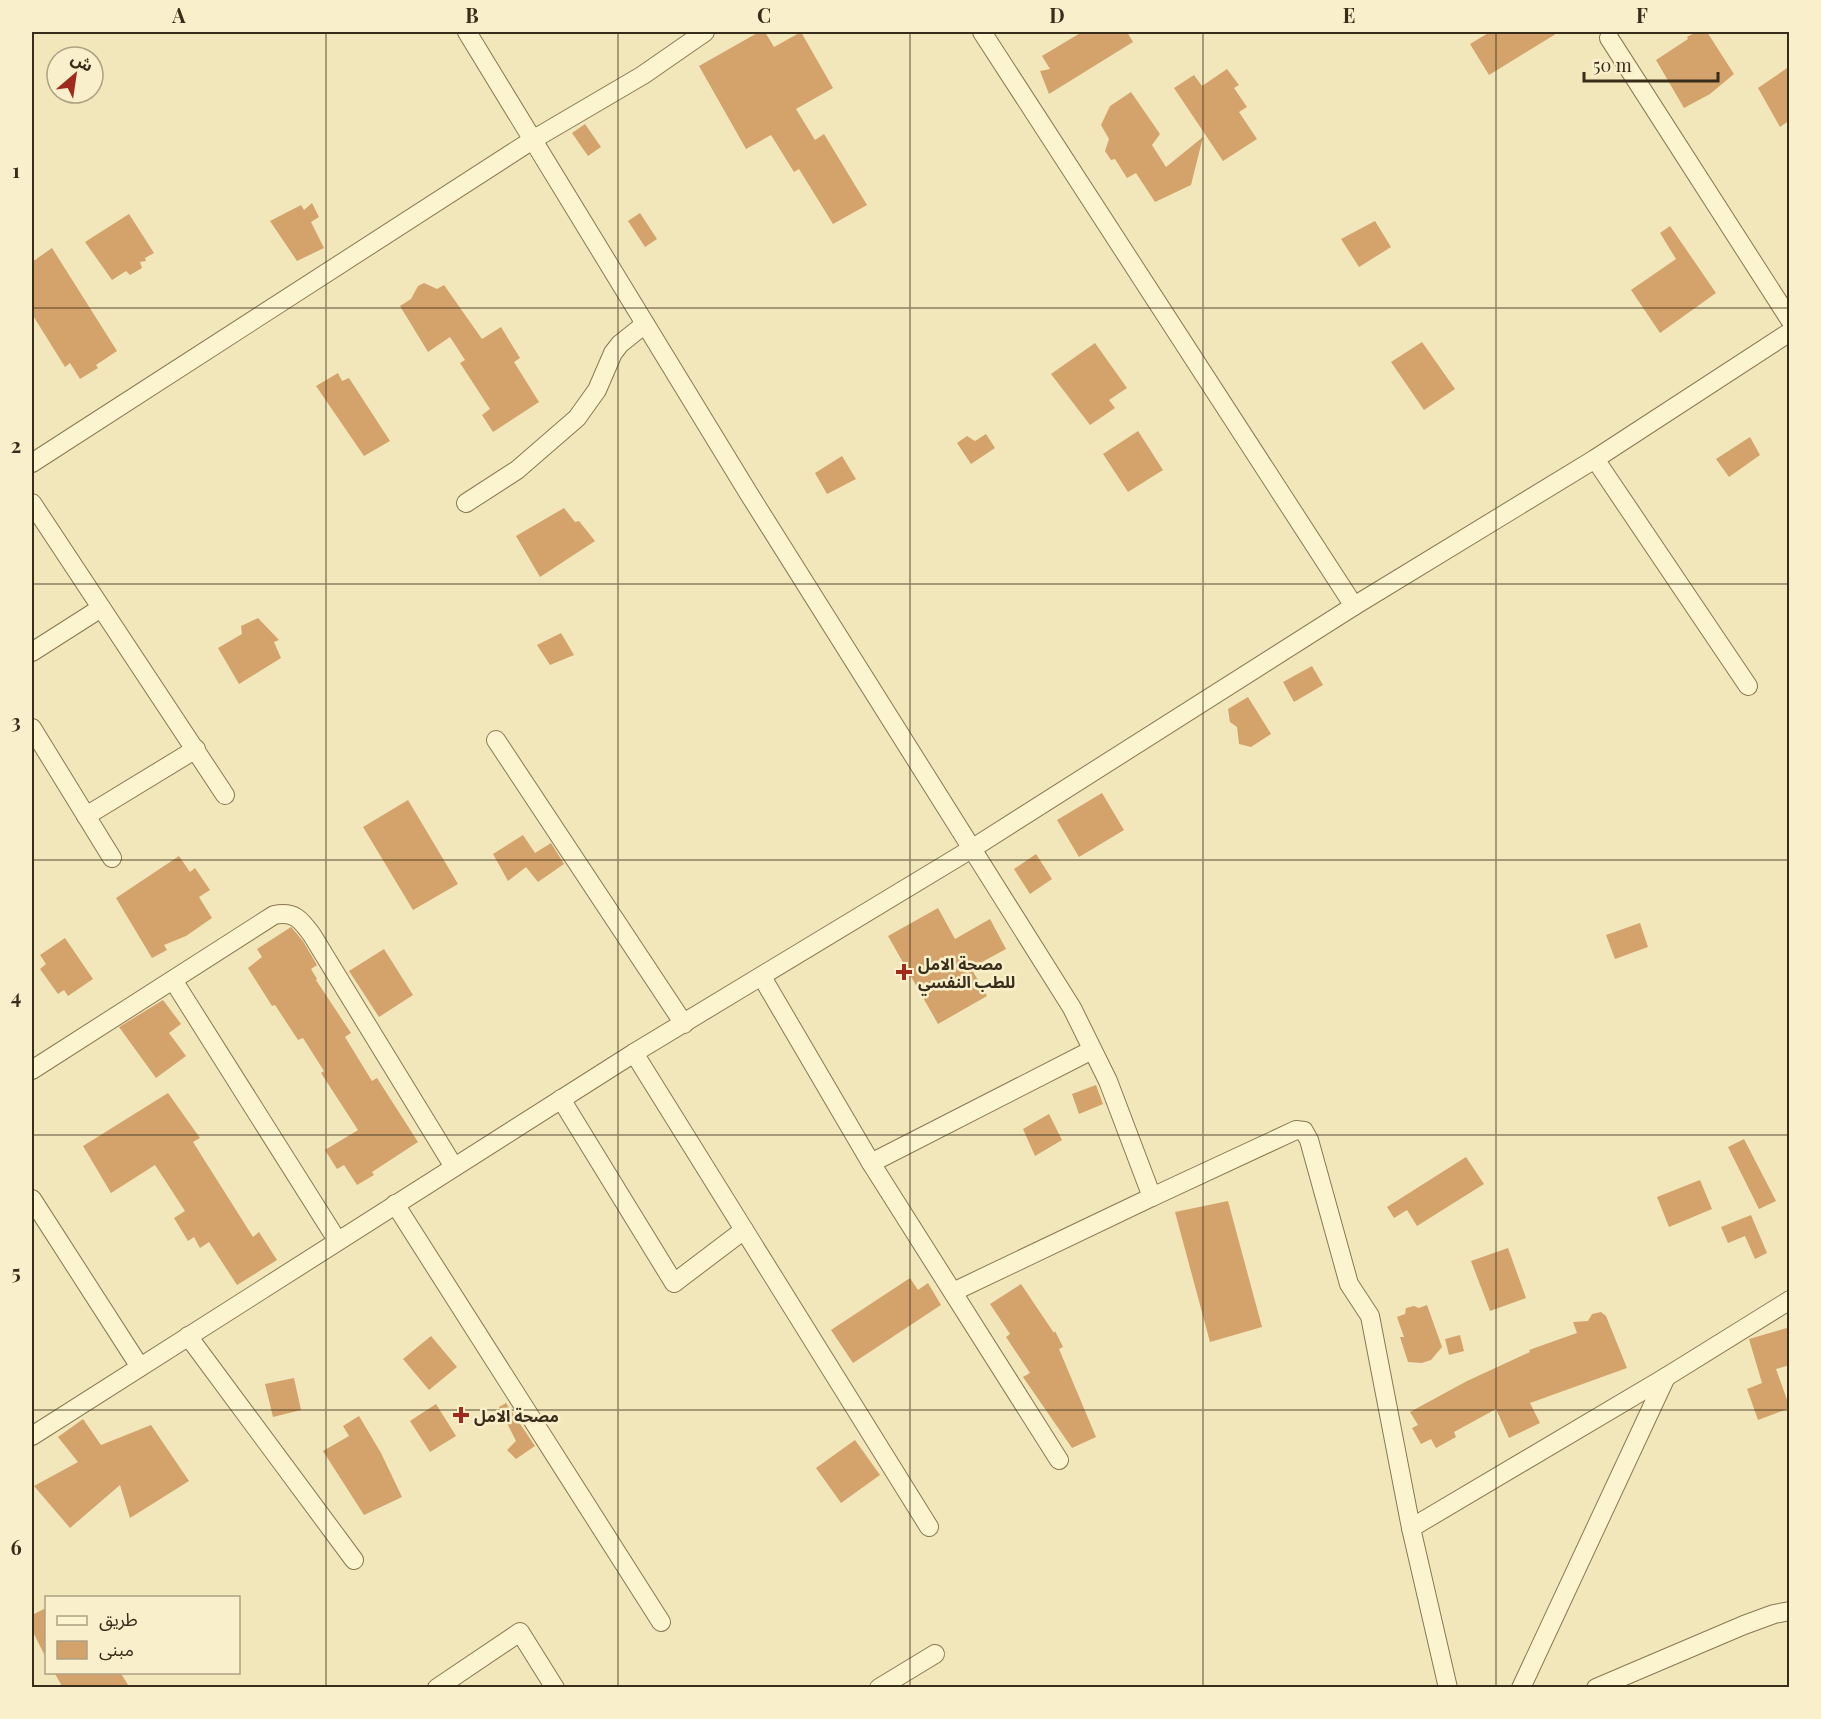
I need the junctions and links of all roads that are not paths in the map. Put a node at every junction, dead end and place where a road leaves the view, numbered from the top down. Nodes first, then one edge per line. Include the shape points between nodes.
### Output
1 (467, 32) edge
2 (705, 32) edge
3 (982, 32) edge
4 (1609, 38) dead end
5 (534, 139) junction
6 (1790, 320) edge
7 (645, 324) junction
8 (1790, 332) edge
9 (1595, 459) junction
10 (32, 463) edge
11 (32, 502) edge
12 (466, 503) dead end
13 (1354, 606) junction
14 (101, 608) junction
15 (32, 652) edge
16 (1748, 686) dead end
17 (32, 728) edge
18 (496, 741) dead end
19 (196, 748) junction
20 (225, 795) dead end
21 (86, 816) junction
22 (974, 848) junction
23 (112, 858) dead end
24 (762, 977) junction
25 (173, 980) junction
26 (684, 1024) junction
27 (1092, 1050) junction
28 (634, 1053) junction
29 (32, 1070) edge
30 (561, 1099) junction
31 (871, 1163) junction
32 (453, 1167) junction
33 (1152, 1197) junction
34 (32, 1199) edge
35 (395, 1204) junction
36 (744, 1230) junction
37 (337, 1240) junction
38 (953, 1292) junction
39 (1790, 1300) edge
40 (188, 1336) junction
41 (140, 1367) junction
42 (1666, 1377) junction
43 (32, 1436) edge
44 (1059, 1460) dead end
45 (929, 1527) dead end
46 (1411, 1528) junction
47 (354, 1560) dead end
48 (1790, 1611) edge
49 (661, 1622) dead end
50 (935, 1654) dead end
51 (437, 1688) edge
52 (555, 1688) edge
53 (879, 1688) edge
54 (1448, 1688) edge
55 (1521, 1688) edge
56 (1596, 1688) edge

1 - 5 street
2 - 5 street via 644,75
3 - 13 street
4 - 6 street
5 - 7 street
5 - 10 street
7 - 12 street via 620,344 597,390 570,425 517,470
7 - 22 street
8 - 9 street
9 - 13 street
9 - 16 street
11 - 14 street
13 - 22 street
14 - 15 street
14 - 19 street
17 - 21 street
18 - 26 street
19 - 20 street
19 - 21 street
21 - 23 street
22 - 24 street
22 - 27 street via 1072,1008
24 - 26 street
24 - 31 street
25 - 29 street
25 - 32 street via 274,915 286,913 300,919
25 - 37 street
26 - 28 street
27 - 31 street
27 - 33 street via 1108,1081
28 - 30 street
28 - 36 street
30 - 32 street
30 - 36 street via 674,1283
31 - 38 street
32 - 35 street
33 - 38 street
33 - 46 street via 1296,1130 1304,1131 1349,1284 1370,1316
34 - 41 street
35 - 37 street
35 - 49 street
36 - 45 street
37 - 40 street
38 - 44 street
39 - 42 street
40 - 41 street
40 - 47 street
41 - 43 street
42 - 46 street
42 - 55 street
46 - 54 street
48 - 56 street via 1744,1625
50 - 53 street
51 - 52 street via 520,1632

